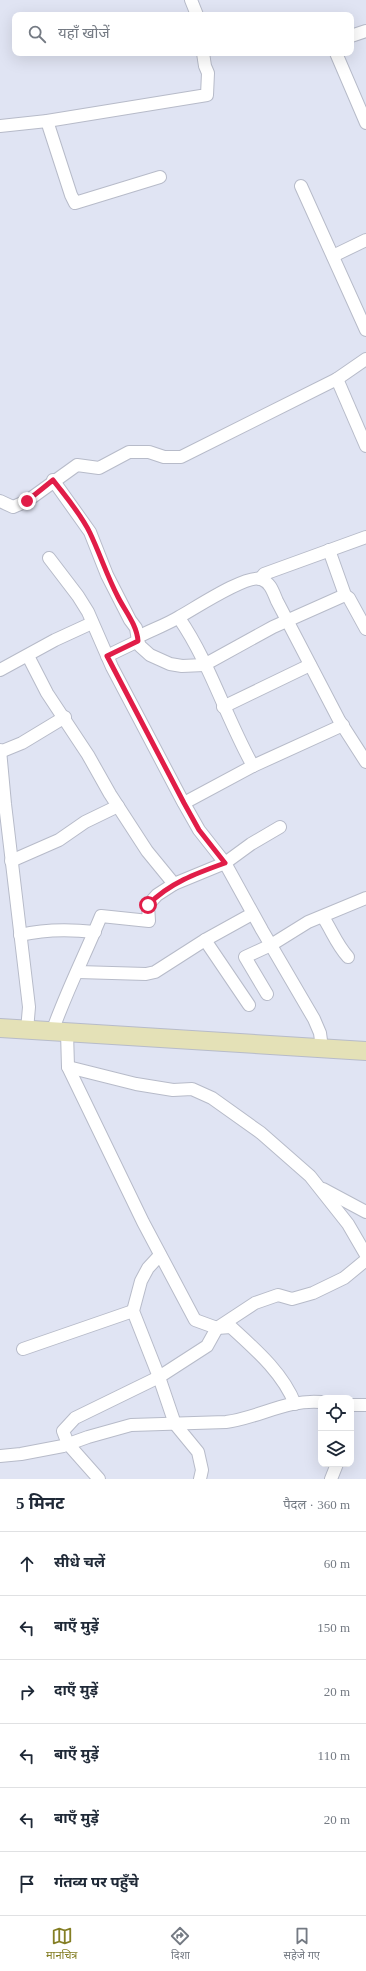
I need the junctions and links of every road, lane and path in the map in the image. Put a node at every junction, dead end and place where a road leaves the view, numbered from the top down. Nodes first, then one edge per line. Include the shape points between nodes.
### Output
1 (192, 0) edge
2 (196, 12) edge
3 (366, 31) edge
4 (354, 35) edge
5 (203, 56) edge
6 (337, 56) edge
7 (47, 121) junction
8 (366, 123) edge
9 (0, 126) edge
10 (160, 177) dead end
11 (301, 186) dead end
12 (366, 240) edge
13 (333, 256) junction
14 (366, 330) edge
15 (366, 359) edge
16 (337, 379) junction
17 (366, 446) edge
18 (53, 480) junction
19 (0, 501) edge
20 (366, 537) edge
21 (329, 550) junction
22 (49, 558) dead end
23 (260, 579) junction
24 (345, 595) junction
25 (179, 618) junction
26 (287, 622) junction
27 (92, 623) junction
28 (366, 629) edge
29 (138, 639) junction
30 (28, 656) junction
31 (107, 656) junction
32 (310, 664) junction
33 (204, 665) junction
34 (0, 670) edge
35 (224, 707) junction
36 (65, 717) junction
37 (343, 725) junction
38 (0, 751) edge
39 (366, 762) edge
40 (253, 766) junction
41 (184, 803) junction
42 (118, 806) junction
43 (280, 827) dead end
44 (11, 861) junction
45 (225, 863) junction
46 (174, 884) junction
47 (366, 898) edge
48 (252, 914) junction
49 (323, 917) junction
50 (95, 932) junction
51 (20, 935) junction
52 (205, 940) junction
53 (271, 945) junction
54 (348, 957) dead end
55 (78, 972) junction
56 (267, 994) dead end
57 (249, 1005) dead end
58 (0, 1028) edge
59 (27, 1030) junction
60 (59, 1032) junction
61 (322, 1048) junction
62 (366, 1051) edge
63 (68, 1067) junction
64 (319, 1186) junction
65 (366, 1212) edge
66 (160, 1255) junction
67 (366, 1255) edge
68 (366, 1260) edge
69 (132, 1311) junction
70 (217, 1328) junction
71 (23, 1350) dead end
72 (159, 1377) junction
73 (318, 1402) edge
74 (295, 1404) junction
75 (354, 1405) edge
76 (366, 1405) edge
77 (175, 1424) junction
78 (68, 1444) junction
79 (0, 1456) edge
80 (336, 1467) edge
81 (99, 1479) edge
82 (200, 1479) edge
83 (331, 1479) edge

1 - 2 street
3 - 4 street
5 - 7 street via 204,66 208,72 207,95
6 - 8 street
7 - 9 street
7 - 10 street via 75,203
11 - 13 street
12 - 13 street
13 - 14 street
15 - 16 street
16 - 17 street
16 - 18 street via 181,457 129,452 100,468 77,464
18 - 19 street via 27,501 13,507
18 - 29 street via 90,532 107,575 136,628
20 - 21 street
21 - 23 street via 264,574
21 - 24 street
22 - 27 street via 78,596
23 - 25 street via 252,579 214,595
23 - 26 street via 270,584
24 - 26 street
24 - 28 street
25 - 29 street
25 - 33 street
26 - 32 street
26 - 33 street
27 - 30 street
27 - 31 street
29 - 31 street
29 - 33 street via 150,654 170,664
30 - 34 street
30 - 36 street via 47,693
31 - 41 street
32 - 35 street
32 - 37 street
33 - 35 street
35 - 40 street
36 - 38 street via 22,743
36 - 42 street
37 - 39 street
37 - 40 street
38 - 44 street
40 - 41 street
41 - 45 street via 199,830
42 - 44 street via 85,822 58,840
42 - 46 street via 147,851
43 - 45 street
44 - 51 street
45 - 46 street
45 - 48 street
46 - 50 street via 148,905 149,921 101,916
47 - 49 street
48 - 52 street
48 - 53 street
49 - 53 street via 308,922
49 - 54 street via 332,930 338,946
50 - 51 street via 41,930
50 - 55 street
51 - 59 street via 29,1007
52 - 55 street via 155,972
52 - 57 street
53 - 56 street via 245,957
53 - 61 street via 314,1018
55 - 60 street via 62,1004
58 - 59 street
59 - 60 street
60 - 61 street
60 - 63 street
61 - 62 street
63 - 64 street via 136,1084 173,1090 192,1089 212,1098 261,1133
63 - 66 street
64 - 65 street
64 - 67 street via 348,1224
66 - 69 street via 140,1281
66 - 70 street via 195,1320
68 - 70 street via 344,1278 313,1294 292,1299 278,1295 265,1299
69 - 71 street
69 - 72 street
70 - 72 street via 207,1346
70 - 74 street via 231,1327 256,1349 288,1390
72 - 77 street
72 - 78 street via 75,1418 63,1431
73 - 74 street
74 - 77 street via 241,1420
75 - 76 street
77 - 78 street via 131,1425
77 - 82 street via 198,1452 202,1470
78 - 79 street
78 - 81 street
80 - 83 street

